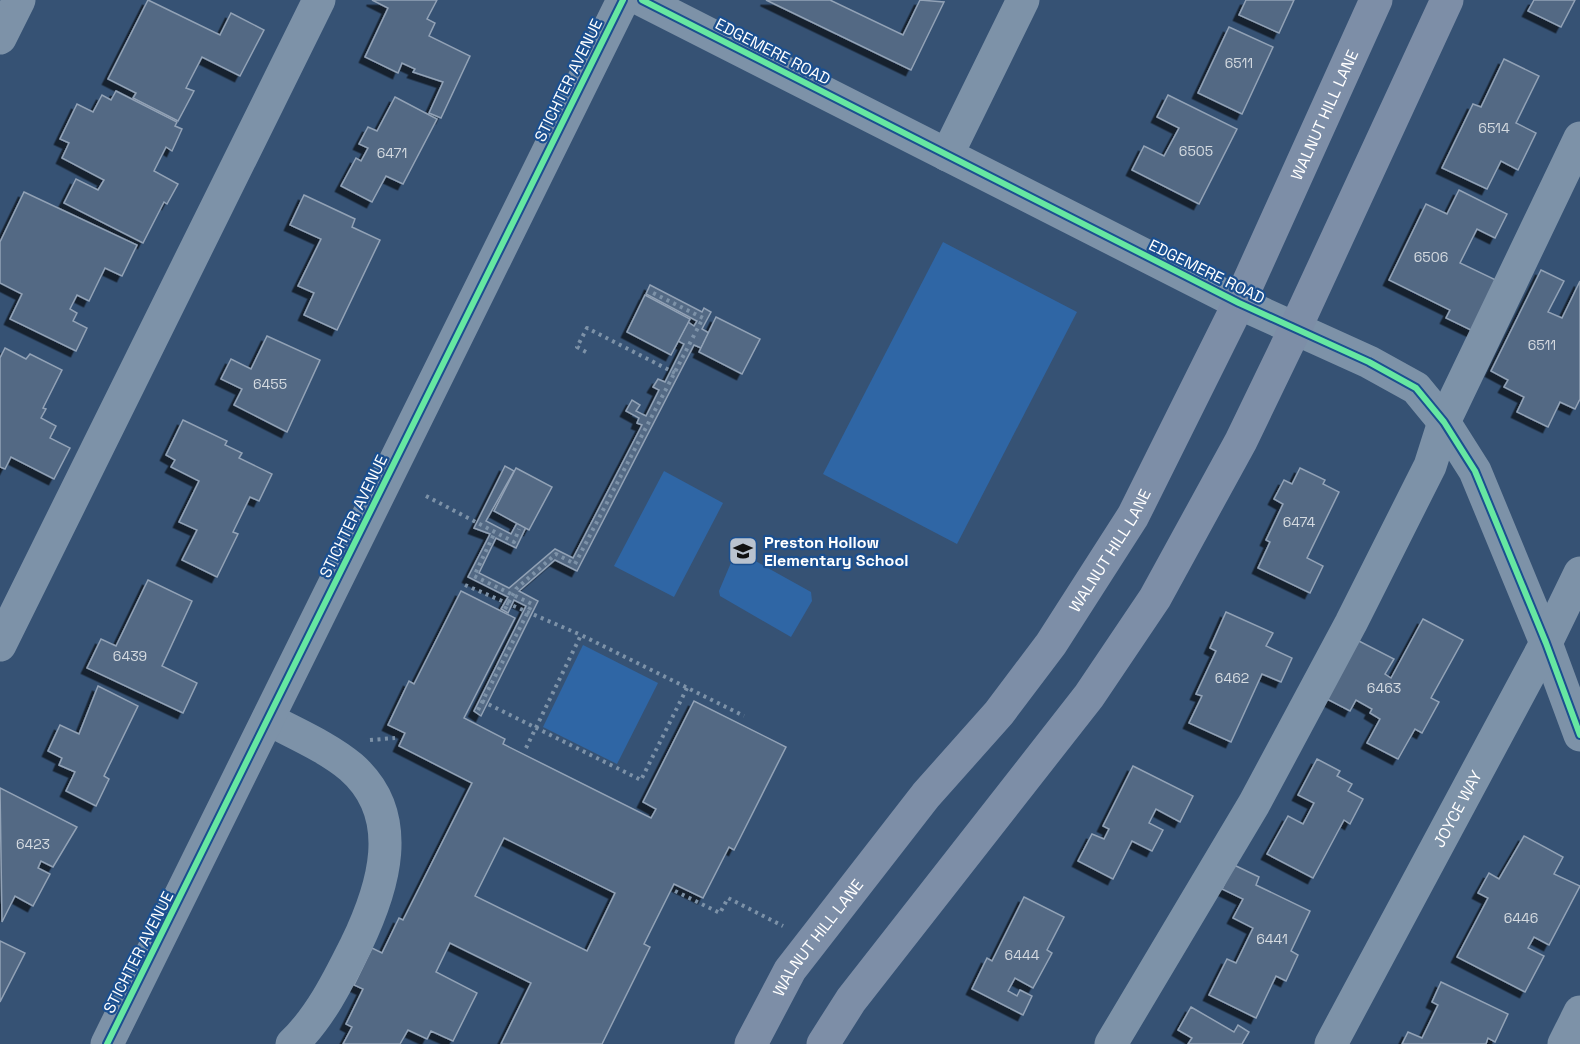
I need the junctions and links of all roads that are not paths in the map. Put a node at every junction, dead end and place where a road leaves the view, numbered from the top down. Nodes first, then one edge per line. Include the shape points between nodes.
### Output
1 (19, 0) edge
2 (319, 0) edge
3 (623, 0) edge
4 (642, 0) edge
5 (1023, 0) edge
6 (1376, 0) edge
7 (1447, 0) edge
8 (0, 39) edge
9 (1580, 138) edge
10 (947, 155) junction
11 (1239, 303) junction
12 (1295, 329) junction
13 (1444, 422) junction
14 (1580, 573) edge
15 (1546, 643) junction
16 (0, 645) edge
17 (268, 720) junction
18 (1580, 735) edge
19 (1580, 1012) edge
20 (109, 1043) edge
21 (292, 1044) edge
22 (751, 1044) edge
23 (824, 1044) edge
24 (1111, 1044) edge
25 (1331, 1044) edge
26 (1564, 1044) edge

1 - 8 street
2 - 16 street
3 - 17 street, STICHTER AVENUE
4 - 10 street, EDGEMERE ROAD
5 - 10 street
6 - 11 main road, WALNUT HILL LANE
7 - 12 main road
9 - 13 street
10 - 11 street, EDGEMERE ROAD
11 - 12 street, EDGEMERE ROAD
11 - 22 main road, WALNUT HILL LANE via 1133,516 1051,645 824,924 790,970
12 - 13 street, EDGEMERE ROAD via 1416,388
12 - 23 main road via 1241,441 1155,598 1089,696 851,1000
13 - 15 street, EDGEMERE ROAD via 1475,471
13 - 24 street via 1430,466 1254,804
14 - 15 street, JOYCE WAY
15 - 18 street, EDGEMERE ROAD
15 - 25 street, JOYCE WAY
17 - 20 street, STICHTER AVENUE
17 - 21 street via 320,746 352,768 369,789 380,812 386,842 384,872 369,918 317,1014
19 - 26 street

